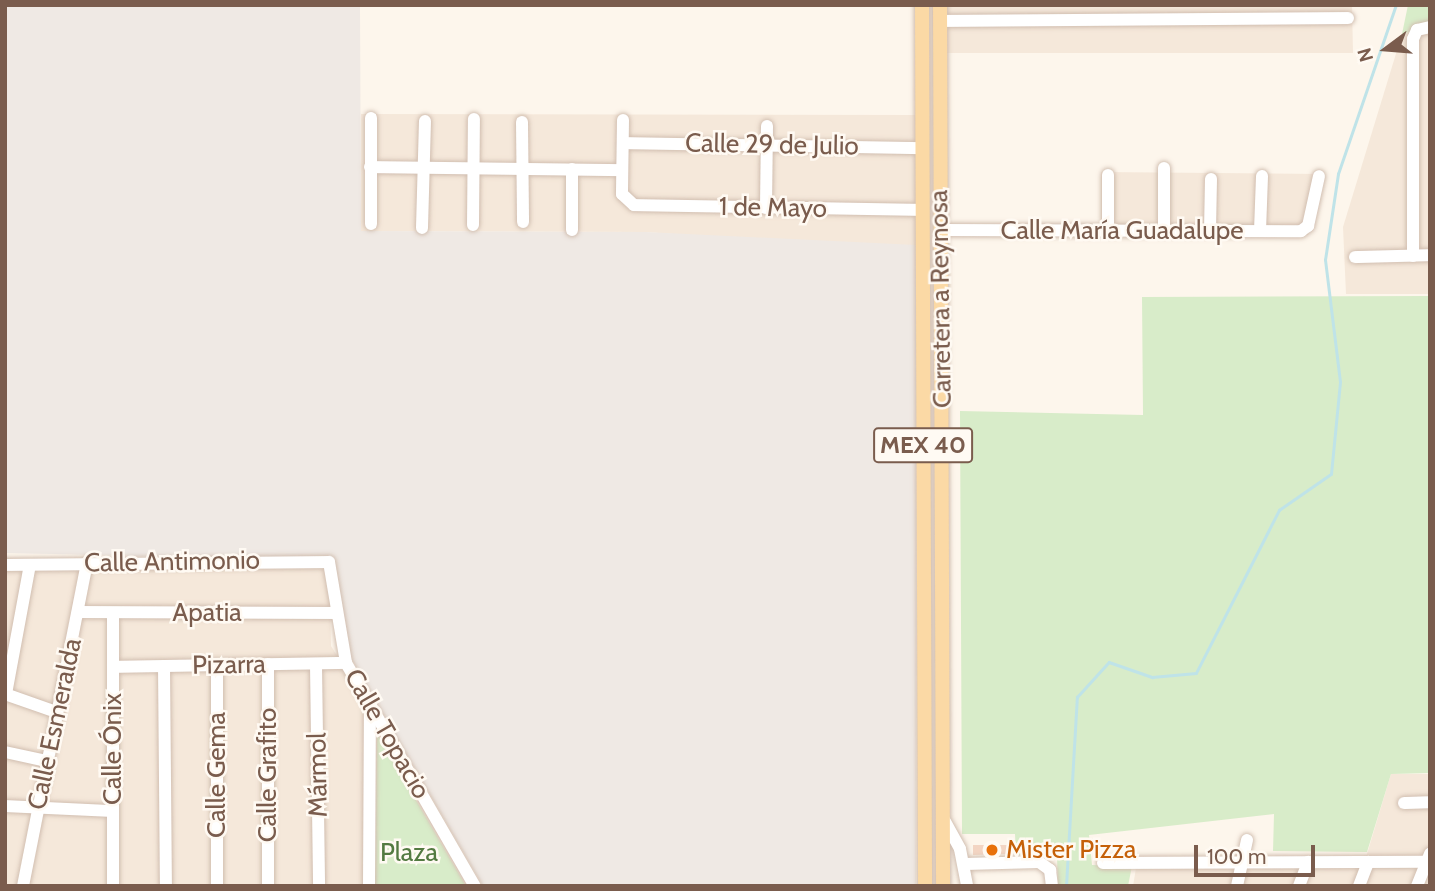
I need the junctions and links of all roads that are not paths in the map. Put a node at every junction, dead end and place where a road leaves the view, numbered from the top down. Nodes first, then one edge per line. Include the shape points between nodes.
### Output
1 (922, 5) edge
2 (940, 5) edge
3 (1107, 5) edge
4 (1348, 18) dead end
5 (1107, 19) junction
6 (940, 21) junction
7 (1430, 27) edge
8 (939, 114) junction
9 (371, 117) dead end
10 (474, 119) dead end
11 (624, 120) dead end
12 (425, 121) dead end
13 (522, 122) dead end
14 (767, 126) dead end
15 (920, 127) junction
16 (624, 143) junction
17 (767, 145) junction
18 (920, 148) junction
19 (921, 164) junction
20 (370, 167) junction
21 (423, 167) junction
22 (473, 167) junction
23 (523, 167) junction
24 (1164, 168) dead end
25 (572, 169) junction
26 (622, 170) junction
27 (1108, 176) dead end
28 (1262, 176) dead end
29 (1319, 176) dead end
30 (1211, 179) dead end
31 (766, 208) junction
32 (921, 210) junction
33 (940, 214) junction
34 (523, 222) dead end
35 (371, 224) dead end
36 (473, 225) dead end
37 (422, 228) dead end
38 (572, 230) dead end
39 (941, 230) junction
40 (1108, 231) junction
41 (1164, 231) junction
42 (1210, 231) junction
43 (1260, 231) junction
44 (1413, 256) junction
45 (1430, 256) edge
46 (1355, 257) dead end
47 (941, 271) junction
48 (88, 562) junction
49 (5, 565) edge
50 (30, 565) junction
51 (334, 571) joint
52 (79, 612) junction
53 (113, 613) junction
54 (335, 613) junction
55 (346, 663) junction
56 (268, 664) junction
57 (217, 665) junction
58 (316, 665) junction
59 (164, 666) junction
60 (113, 667) junction
61 (924, 670) junction
62 (943, 670) junction
63 (6, 694) edge
64 (370, 706) junction
65 (56, 712) junction
66 (5, 752) edge
67 (47, 761) junction
68 (1430, 802) edge
69 (1404, 803) dead end
70 (5, 806) edge
71 (37, 811) junction
72 (113, 811) junction
73 (943, 818) junction
74 (1247, 841) dead end
75 (1428, 858) edge
76 (1308, 862) junction
77 (1368, 862) junction
78 (1102, 863) dead end
79 (965, 864) junction
80 (1244, 864) junction
81 (23, 886) edge
82 (113, 886) edge
83 (166, 886) edge
84 (217, 886) edge
85 (268, 886) edge
86 (319, 886) edge
87 (369, 886) edge
88 (475, 886) edge
89 (925, 886) edge
90 (943, 886) edge
91 (967, 886) edge
92 (1052, 886) edge
93 (1237, 886) edge
94 (1299, 886) edge
95 (1359, 886) edge
96 (1417, 886) edge

1 - 15 main road, Carretera a Reynosa / MEX 40
2 - 6 main road, Carretera a Reynosa / MEX 40
3 - 5 street
4 - 5 street
5 - 6 street
6 - 8 main road, Carretera a Reynosa / MEX 40
7 - 44 street via 1415,32
8 - 15 main road via 934,133
8 - 33 main road, Carretera a Reynosa / MEX 40
9 - 20 street
10 - 22 street
11 - 16 street
12 - 21 street
13 - 23 street
14 - 17 street
15 - 18 main road, Carretera a Reynosa / MEX 40
16 - 17 street, Calle 29 de Julio
16 - 26 street
17 - 18 street, Calle 29 de Julio
17 - 31 street
18 - 19 main road, Carretera a Reynosa / MEX 40
19 - 32 main road, Carretera a Reynosa / MEX 40
19 - 33 main road
20 - 21 street
20 - 35 street
21 - 22 street
21 - 37 street
22 - 23 street
22 - 36 street
23 - 25 street
23 - 34 street
24 - 41 street
25 - 26 street
25 - 38 street
26 - 31 street, 1 de Mayo via 627,202
27 - 40 street
28 - 43 street
29 - 43 street, Calle María Guadalupe via 1304,231
30 - 42 street
31 - 32 street, 1 de Mayo
32 - 47 main road via 934,222
32 - 61 main road, Carretera a Reynosa / MEX 40
33 - 39 main road, Carretera a Reynosa / MEX 40
39 - 40 street, Calle María Guadalupe
39 - 47 main road, Carretera a Reynosa / MEX 40
40 - 41 street, Calle María Guadalupe
41 - 42 street, Calle María Guadalupe
42 - 43 street, Calle María Guadalupe
44 - 45 street
44 - 46 street
47 - 62 main road, Carretera a Reynosa / MEX 40
48 - 50 street, Calle Antimonio
48 - 51 street, Calle Antimonio via 317,561 329,562
48 - 52 street, Calle Esmeralda
49 - 50 street, Calle Antimonio
50 - 63 street
51 - 54 street, Calle Topacio
52 - 53 street, Apatia
52 - 65 street, Calle Esmeralda
53 - 54 street, Apatia
53 - 60 street, Calle Ónix
54 - 55 street, Calle Topacio
55 - 58 street, Pizarra
55 - 64 street, Calle Topacio
56 - 57 street, Pizarra
56 - 58 street, Pizarra
56 - 85 street, Calle Grafito
57 - 59 street, Pizarra
57 - 84 street, Calle Gema
58 - 86 street, Mármol
59 - 60 street, Pizarra
59 - 83 street
60 - 72 street, Calle Ónix
61 - 62 main road
61 - 89 main road, Carretera a Reynosa / MEX 40
62 - 73 main road, Carretera a Reynosa / MEX 40
63 - 65 street
64 - 87 street
64 - 88 street, Calle Topacio
65 - 67 street, Calle Esmeralda
66 - 67 street
67 - 71 street, Calle Esmeralda
68 - 69 street
70 - 71 street
71 - 72 street
71 - 81 street, Calle Esmeralda
72 - 82 street, Calle Ónix
73 - 79 street
73 - 90 main road, Carretera a Reynosa / MEX 40
74 - 80 street
75 - 77 street
75 - 96 street
76 - 77 street
76 - 80 street
76 - 94 street
77 - 95 street
78 - 80 street
79 - 91 street
79 - 92 street via 1046,864
80 - 93 street

